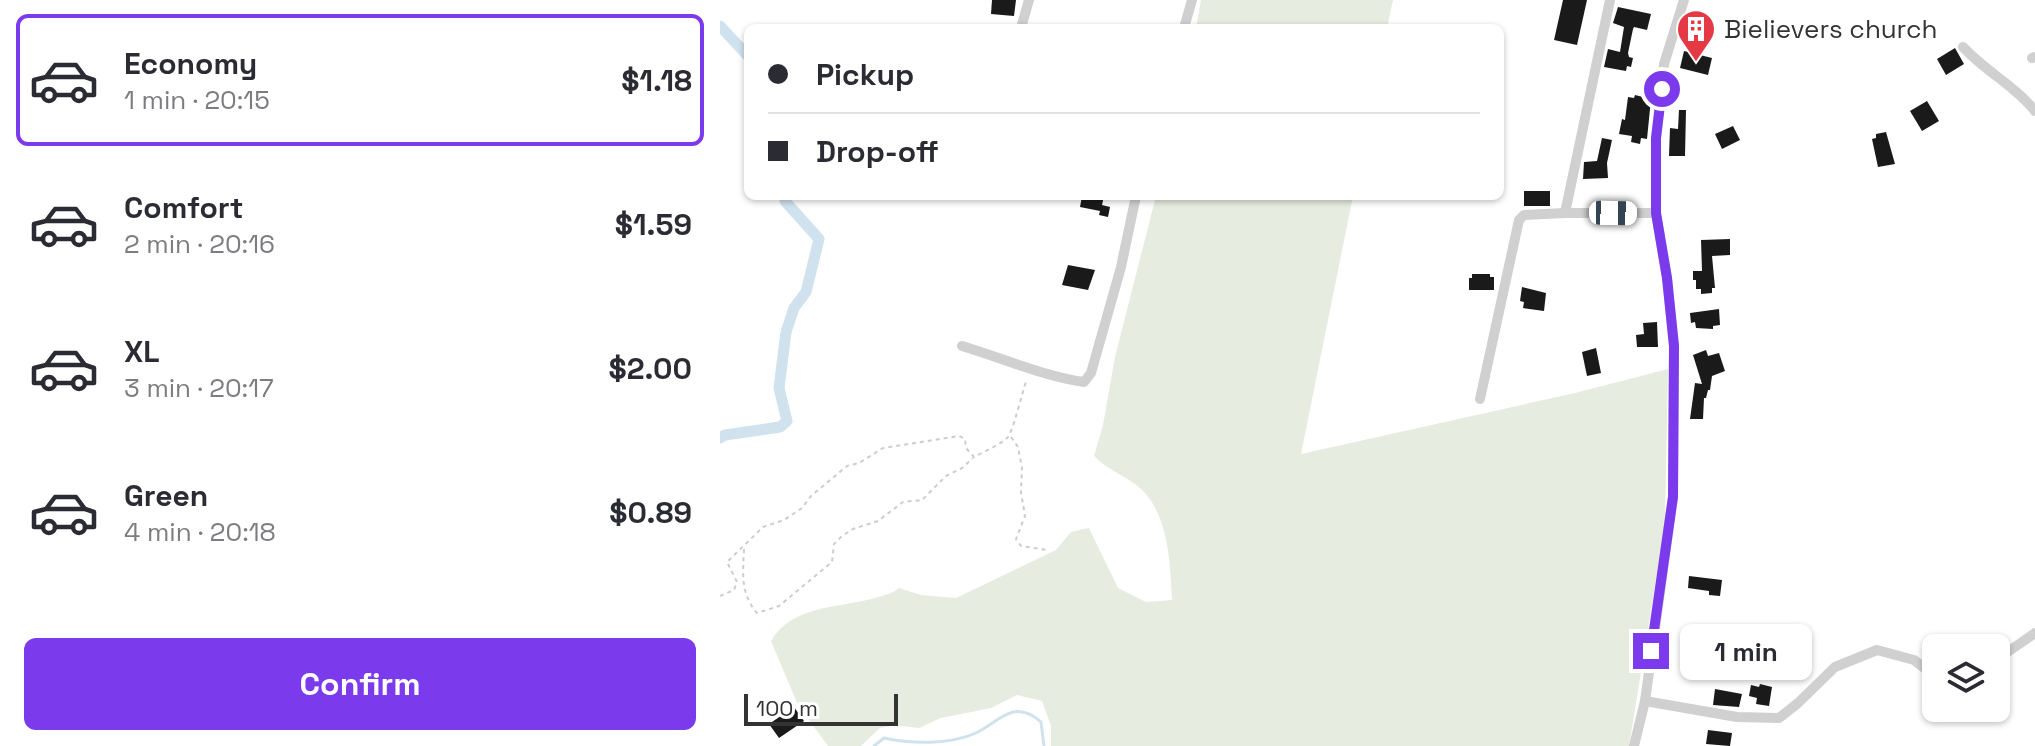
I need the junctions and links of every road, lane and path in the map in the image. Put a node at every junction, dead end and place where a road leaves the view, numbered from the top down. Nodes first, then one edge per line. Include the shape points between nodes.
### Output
1 (1029, 0) edge
2 (1192, 0) edge
3 (1610, 0) edge
4 (1684, 0) edge
5 (1022, 24) edge
6 (1185, 24) edge
7 (1963, 47) dead end
8 (2035, 111) edge
9 (1135, 200) edge
10 (1565, 213) junction
11 (1656, 213) junction
12 (962, 346) dead end
13 (1033, 367) junction
14 (1480, 399) dead end
15 (1010, 437) junction
16 (974, 457) junction
17 (744, 547) junction
18 (1047, 550) dead end
19 (720, 596) edge
20 (2035, 633) edge
21 (2010, 650) edge
22 (1922, 666) edge
23 (1645, 701) junction
24 (1634, 746) edge

1 - 5 street
2 - 6 street
3 - 10 street
4 - 11 street via 1664,64 1656,138
7 - 8 street
9 - 13 street via 1091,373 1084,382
10 - 11 street
10 - 14 street via 1524,215 1519,220
11 - 23 street via 1674,346 1673,497
12 - 13 street
13 - 15 path
15 - 16 path
15 - 18 path via 1022,468 1025,516 1016,539 1021,546
16 - 17 path via 959,436 883,448 847,466 802,508 763,527
16 - 17 path via 922,500 903,502 878,521 842,536 834,544 832,562 779,606 757,613 747,600
17 - 19 path via 727,562 737,582 734,590
20 - 21 street
22 - 23 street via 1877,650 1835,667 1779,718 1737,717
23 - 24 street

